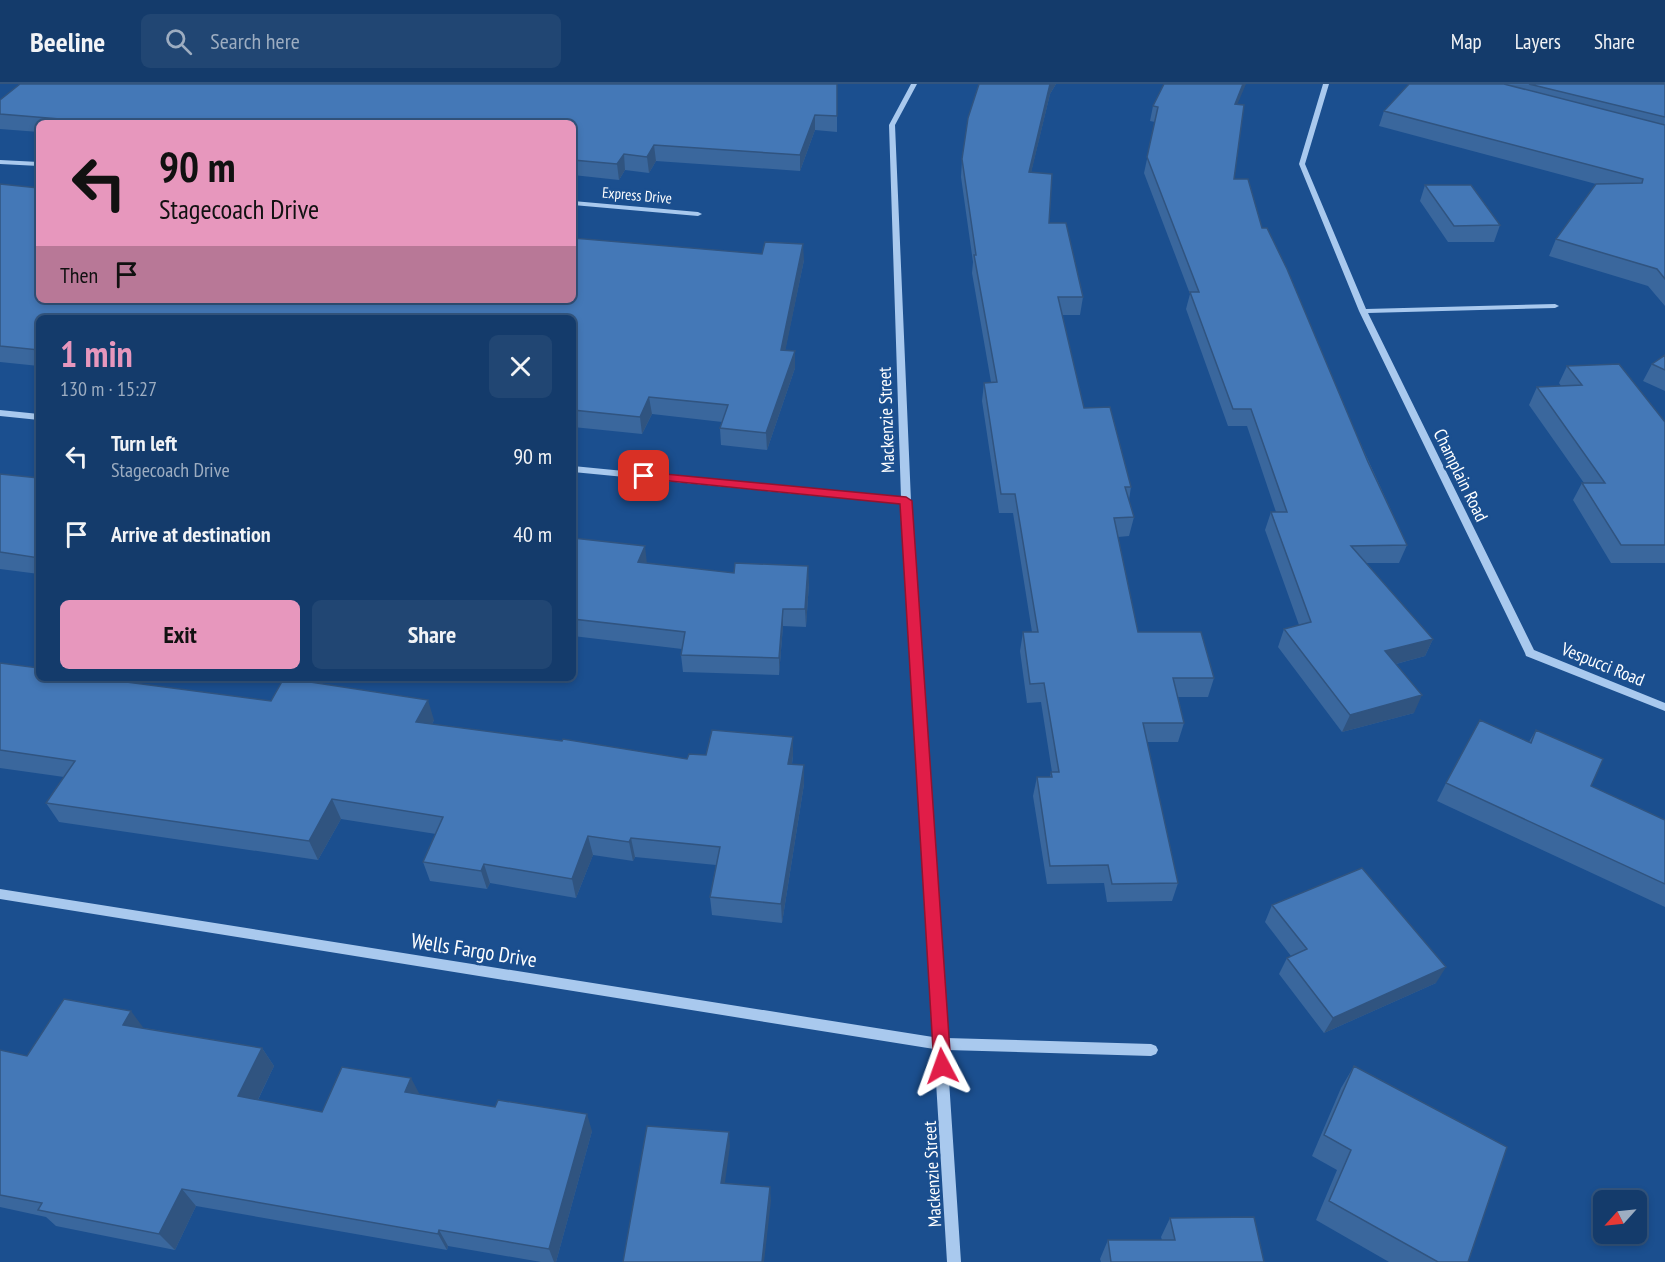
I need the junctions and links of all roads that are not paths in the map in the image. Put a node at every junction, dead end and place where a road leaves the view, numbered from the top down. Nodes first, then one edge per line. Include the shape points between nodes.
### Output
1 (914, 84) edge
2 (1326, 84) edge
3 (0, 162) edge
4 (36, 164) edge
5 (576, 204) edge
6 (698, 214) dead end
7 (1555, 306) dead end
8 (1363, 311) junction
9 (0, 413) edge
10 (36, 417) edge
11 (576, 469) edge
12 (906, 501) junction
13 (1530, 653) joint
14 (1665, 707) edge
15 (0, 894) edge
16 (941, 1044) junction
17 (1151, 1050) dead end
18 (954, 1262) edge

1 - 12 street, Mackenzie Street via 892,125
2 - 8 street, Champlain Road via 1302,164
3 - 4 street
5 - 6 street, Express Drive
7 - 8 street
8 - 13 street, Champlain Road
9 - 10 street
11 - 12 street
12 - 16 street, Mackenzie Street
13 - 14 street, Vespucci Road
15 - 16 street, Wells Fargo Drive
16 - 17 street, Wells Fargo Drive
16 - 18 street, Mackenzie Street

